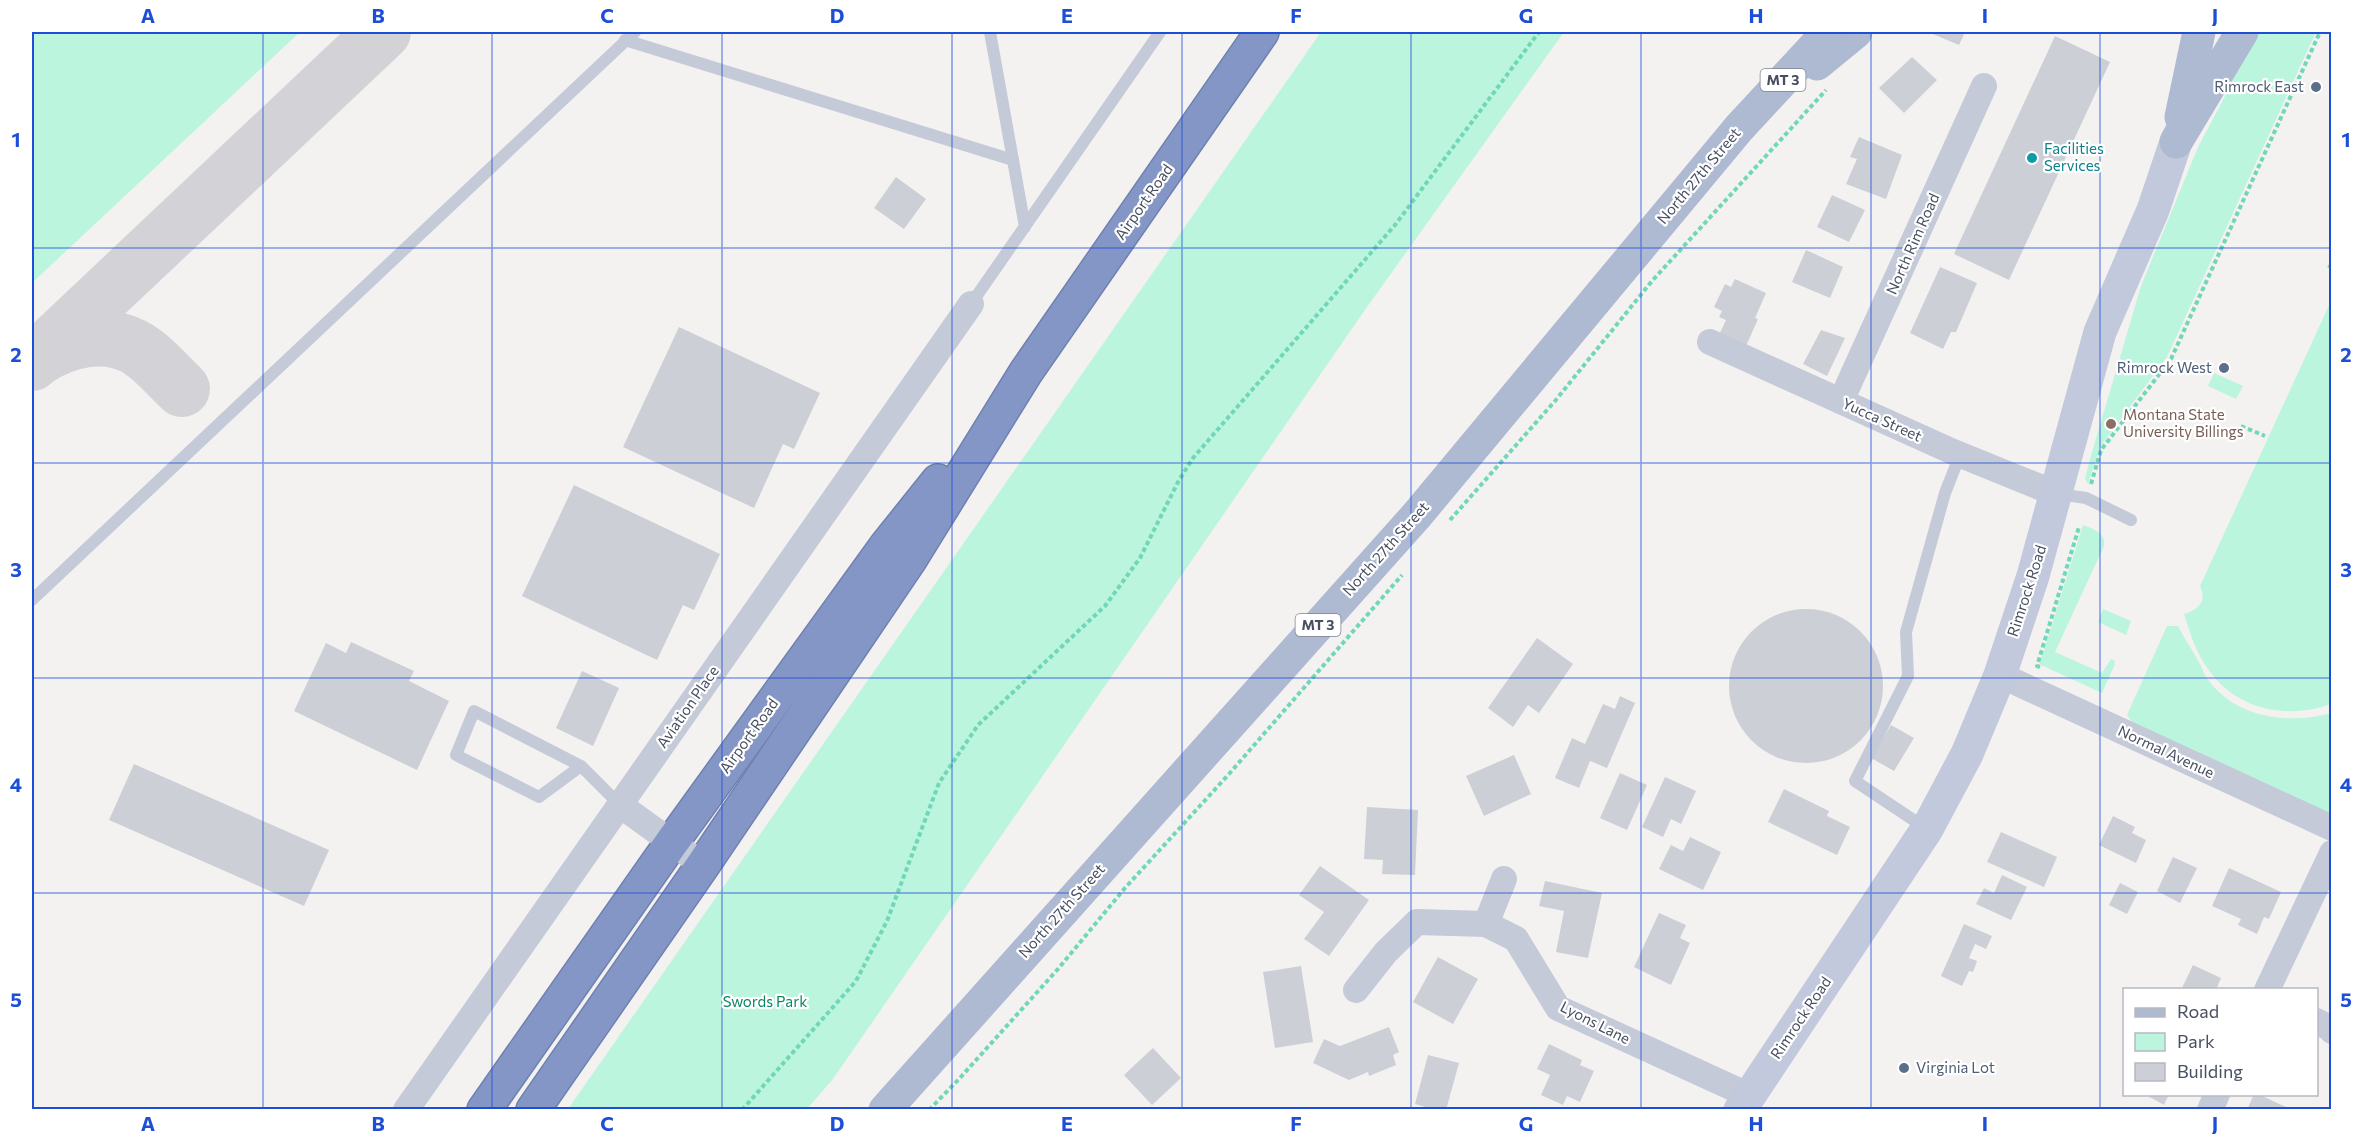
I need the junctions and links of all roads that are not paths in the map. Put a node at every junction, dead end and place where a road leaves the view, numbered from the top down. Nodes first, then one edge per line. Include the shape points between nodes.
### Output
1 (990, 32) edge
2 (1160, 32) edge
3 (1263, 32) edge
4 (1828, 32) edge
5 (1856, 32) edge
6 (2199, 32) edge
7 (2230, 32) edge
8 (2242, 32) edge
9 (630, 36) edge
10 (1984, 86) dead end
11 (1739, 128) junction
12 (2176, 142) junction
13 (1013, 160) junction
14 (1025, 227) junction
15 (971, 304) joint
16 (1710, 342) dead end
17 (1026, 372) junction
18 (1841, 401) junction
19 (1960, 455) junction
20 (2057, 494) junction
21 (2131, 520) dead end
22 (32, 600) edge
23 (2000, 675) junction
24 (581, 766) junction
25 (620, 805) junction
26 (2331, 828) edge
27 (1927, 829) junction
28 (672, 842) junction
29 (2331, 853) edge
30 (703, 866) junction
31 (1504, 879) dead end
32 (1486, 924) junction
33 (2268, 988) edge
34 (1356, 990) dead end
35 (2318, 1022) edge
36 (2331, 1031) edge
37 (2217, 1096) edge
38 (1744, 1102) edge
39 (406, 1110) edge
40 (484, 1110) edge
41 (533, 1110) edge
42 (885, 1110) edge
43 (2210, 1110) edge

1 - 13 lane
2 - 14 lane
3 - 17 highway, Airport Road
4 - 11 main road, North 27th Street / MT 3
5 - 11 main road
6 - 12 main road
7 - 12 main road, Rimrock Road
8 - 12 main road
9 - 13 lane
9 - 22 lane
10 - 18 street, North Rim Road
11 - 42 main road, North 27th Street / MT 3 via 1417,515
12 - 20 main road, Rimrock Road via 2153,210 2100,332
13 - 14 lane
14 - 15 lane
15 - 25 street, Aviation Place
16 - 18 street, Yucca Street
17 - 28 highway, Airport Road via 886,546
17 - 30 highway, Airport Road via 909,561
18 - 19 street, Yucca Street
19 - 20 street, Yucca Street
19 - 27 lane via 1945,493 1906,632 1908,676 1855,781
20 - 21 lane via 2086,498
20 - 23 main road, Rimrock Road
23 - 26 street, Normal Avenue
23 - 27 main road, Rimrock Road via 1967,754
24 - 24 lane via 474,711 456,755 539,797
24 - 25 lane
25 - 28 street
25 - 39 street, Aviation Place
27 - 38 main road, Rimrock Road
28 - 30 street
28 - 40 highway, Airport Road
29 - 33 street
30 - 41 highway, Airport Road
31 - 32 street
32 - 34 street, Lyons Lane via 1417,922 1386,952
32 - 38 street, Lyons Lane via 1516,939 1558,1008
35 - 36 street
37 - 43 street

